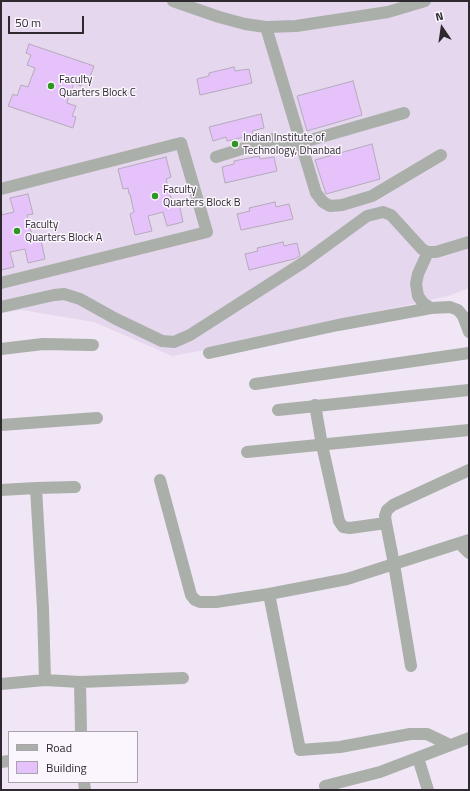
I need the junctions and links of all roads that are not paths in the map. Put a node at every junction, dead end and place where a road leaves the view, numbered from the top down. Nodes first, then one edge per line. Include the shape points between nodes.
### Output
1 (173, 1) edge
2 (425, 1) edge
3 (266, 27) junction
4 (404, 113) dead end
5 (300, 143) junction
6 (441, 155) dead end
7 (216, 157) dead end
8 (1, 189) edge
9 (469, 242) edge
10 (428, 252) junction
11 (1, 282) edge
12 (1, 306) edge
13 (431, 308) junction
14 (469, 332) edge
15 (93, 345) dead end
16 (1, 349) edge
17 (210, 353) dead end
18 (469, 353) edge
19 (255, 384) dead end
20 (469, 390) edge
21 (315, 405) junction
22 (278, 410) dead end
23 (96, 418) dead end
24 (1, 425) edge
25 (469, 430) edge
26 (322, 445) junction
27 (247, 452) dead end
28 (469, 470) edge
29 (160, 480) dead end
30 (75, 486) dead end
31 (36, 488) junction
32 (1, 490) edge
33 (386, 523) junction
34 (464, 542) edge
35 (469, 553) edge
36 (394, 564) junction
37 (269, 594) junction
38 (411, 666) dead end
39 (183, 678) dead end
40 (45, 680) junction
41 (80, 682) junction
42 (1, 684) edge
43 (81, 731) edge
44 (469, 738) edge
45 (450, 745) junction
46 (418, 758) junction
47 (325, 786) dead end
48 (428, 790) edge

1 - 3 street via 219,17
2 - 3 street via 375,15 296,26
3 - 5 street
4 - 5 street
5 - 6 street via 316,193 330,206 372,196
5 - 7 street via 273,139
8 - 11 street via 181,143 207,232
9 - 10 street
10 - 12 street via 422,249 391,215 383,212 367,216 304,262 190,335 174,342 162,341 80,298 64,294
10 - 13 street via 416,284 418,296
13 - 14 street via 450,307 458,310
13 - 17 street
15 - 16 street via 43,344
18 - 19 street
20 - 21 street
21 - 22 street
21 - 26 street
23 - 24 street
25 - 26 street
26 - 27 street
26 - 33 street via 339,521 343,527
28 - 33 street via 393,504 387,510
29 - 37 street via 191,595 195,600 216,602
30 - 31 street
31 - 32 street
31 - 40 street
33 - 36 street
34 - 35 street
34 - 36 street
36 - 37 street via 347,579
36 - 38 street
37 - 45 street via 300,750 353,745 410,734 427,734
39 - 41 street
40 - 41 street
40 - 42 street
41 - 43 street
44 - 45 street
45 - 46 street
46 - 47 street via 380,772
46 - 48 street

